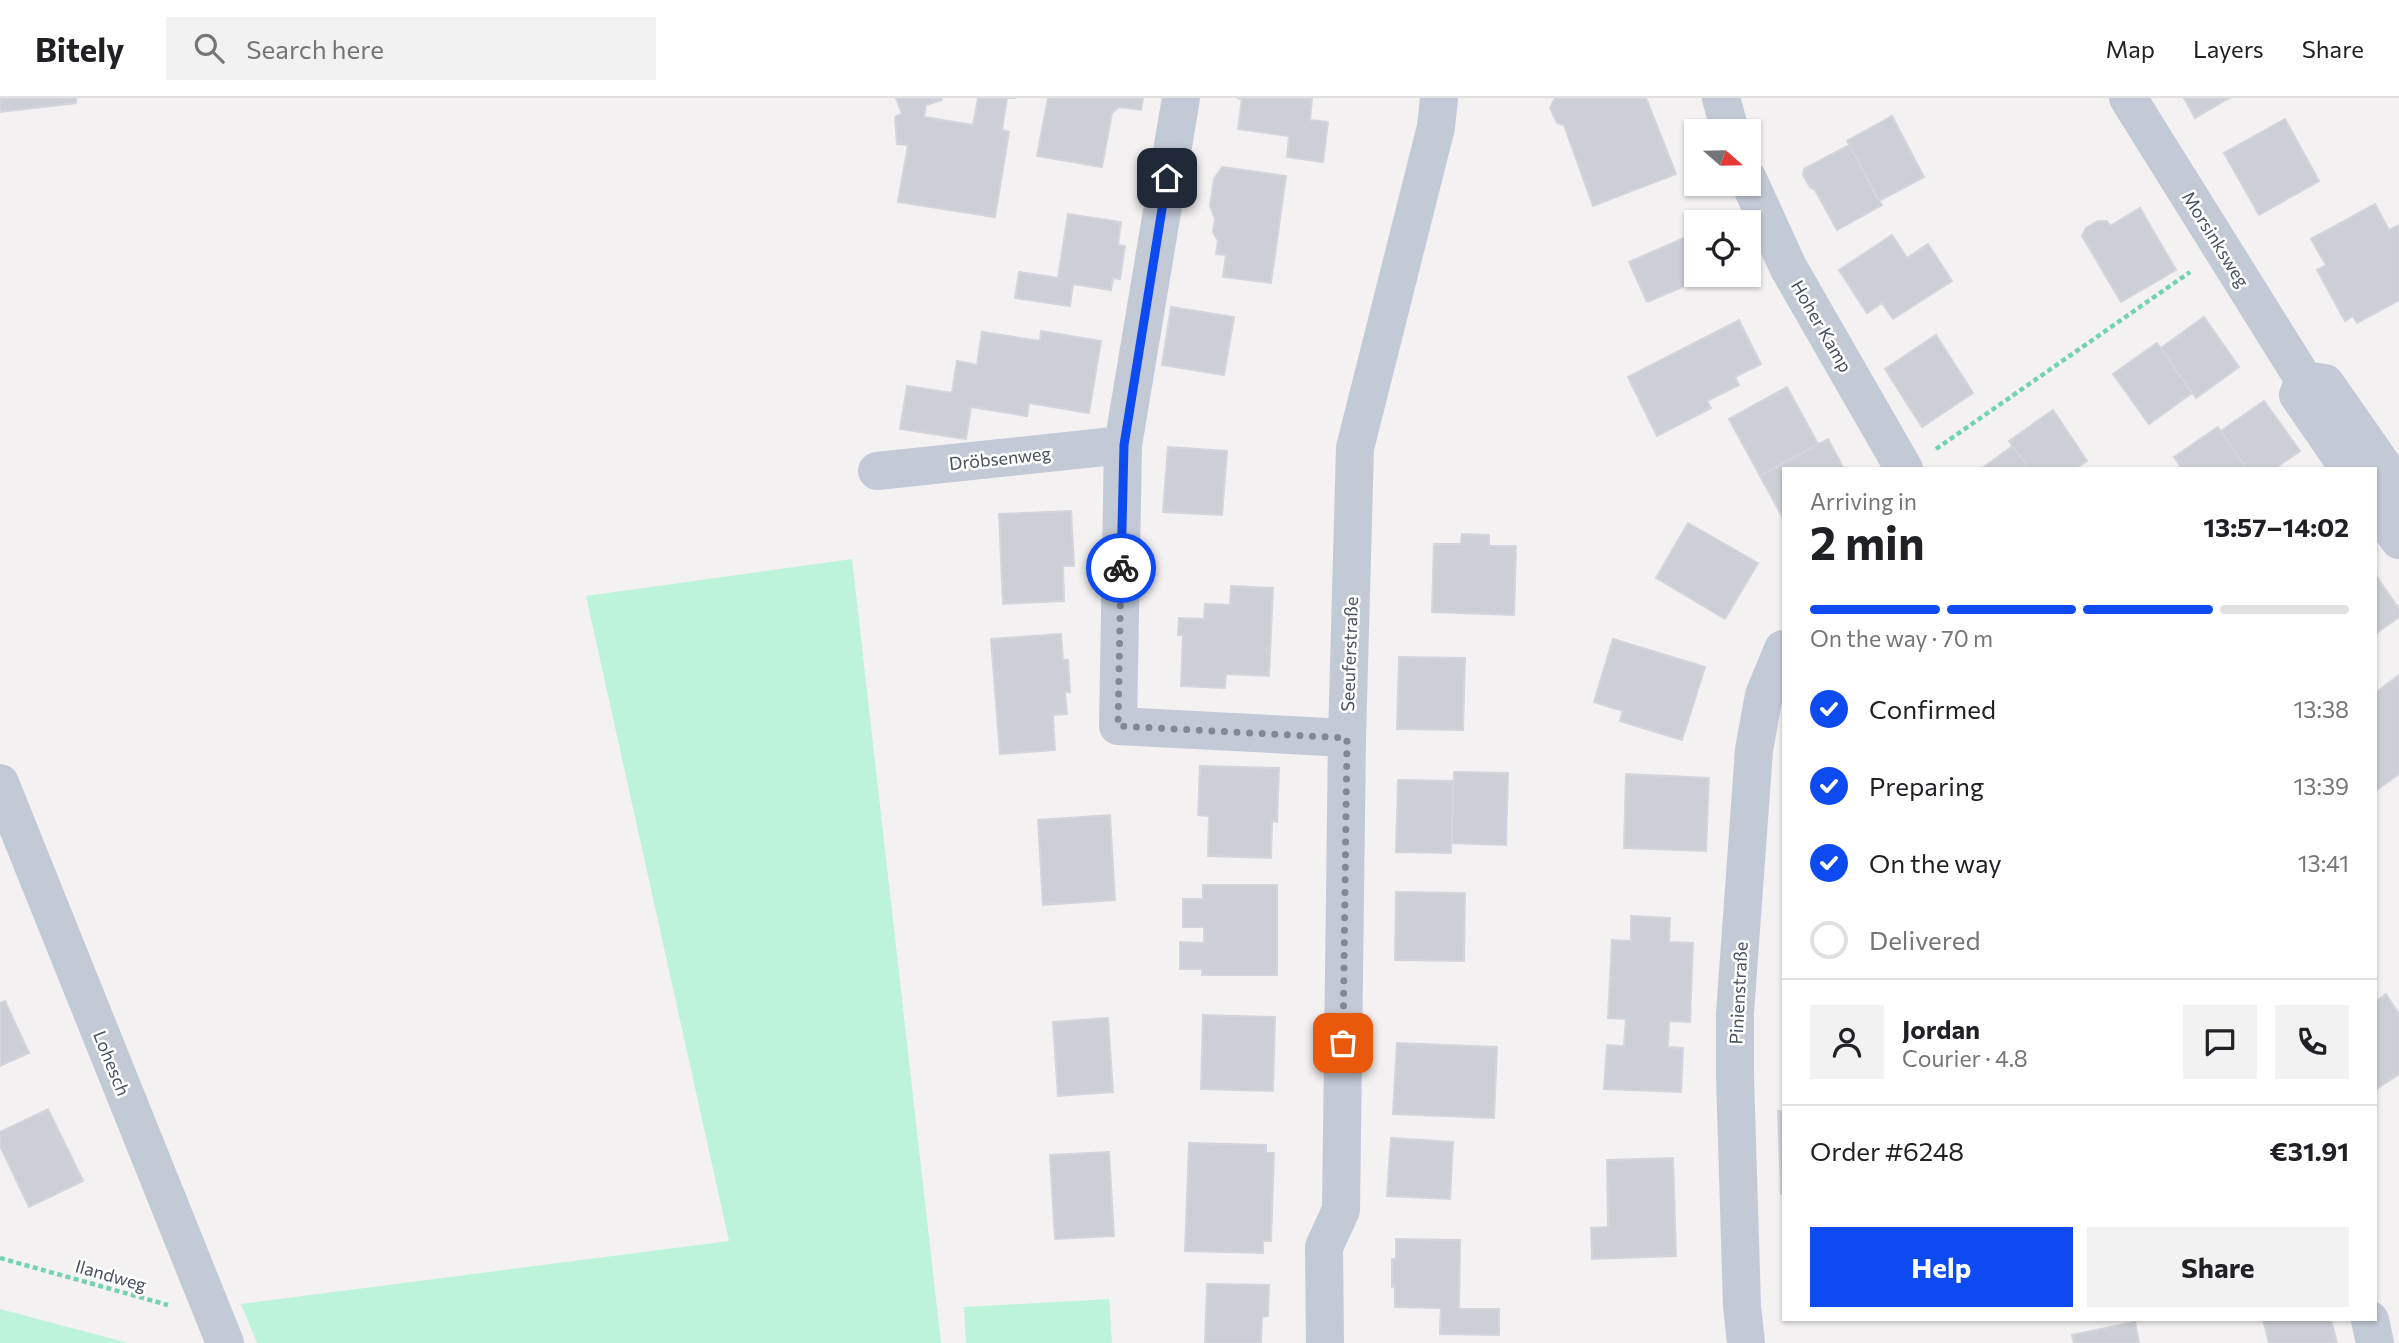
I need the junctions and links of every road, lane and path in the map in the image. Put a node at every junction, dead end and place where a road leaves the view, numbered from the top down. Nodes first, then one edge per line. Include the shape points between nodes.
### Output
1 (1181, 98) edge
2 (1439, 98) edge
3 (1721, 98) edge
4 (2128, 98) edge
5 (1727, 119) edge
6 (1756, 196) edge
7 (2223, 250) junction
8 (2304, 380) junction
9 (1124, 445) junction
10 (1916, 461) edge
11 (2348, 467) edge
12 (877, 471) dead end
13 (2399, 489) edge
14 (2377, 508) edge
15 (2399, 540) edge
16 (1782, 651) edge
17 (1347, 738) junction
18 (0, 783) edge
19 (0, 1258) edge
20 (2370, 1321) edge
21 (220, 1331) edge
22 (1325, 1343) edge
23 (1746, 1343) edge
24 (2375, 1343) edge

1 - 9 street
2 - 17 street, Seeuferstraße via 1436,127 1356,447
3 - 5 street
4 - 7 street, Morsinksweg
6 - 10 street, Hoher Kamp via 1788,267
7 - 8 street, Morsinksweg
7 - 10 path
8 - 11 street, Morsinksweg via 2298,395
8 - 13 street via 2325,383
9 - 12 street, Dröbsenweg
9 - 17 street via 1118,726
14 - 15 street
16 - 23 street, Pinienstraße via 1764,695 1755,750 1735,1013
17 - 22 street, Seeuferstraße via 1340,1210 1324,1247
18 - 21 street, Lohesch
19 - 21 path, Ilandweg
20 - 24 street

